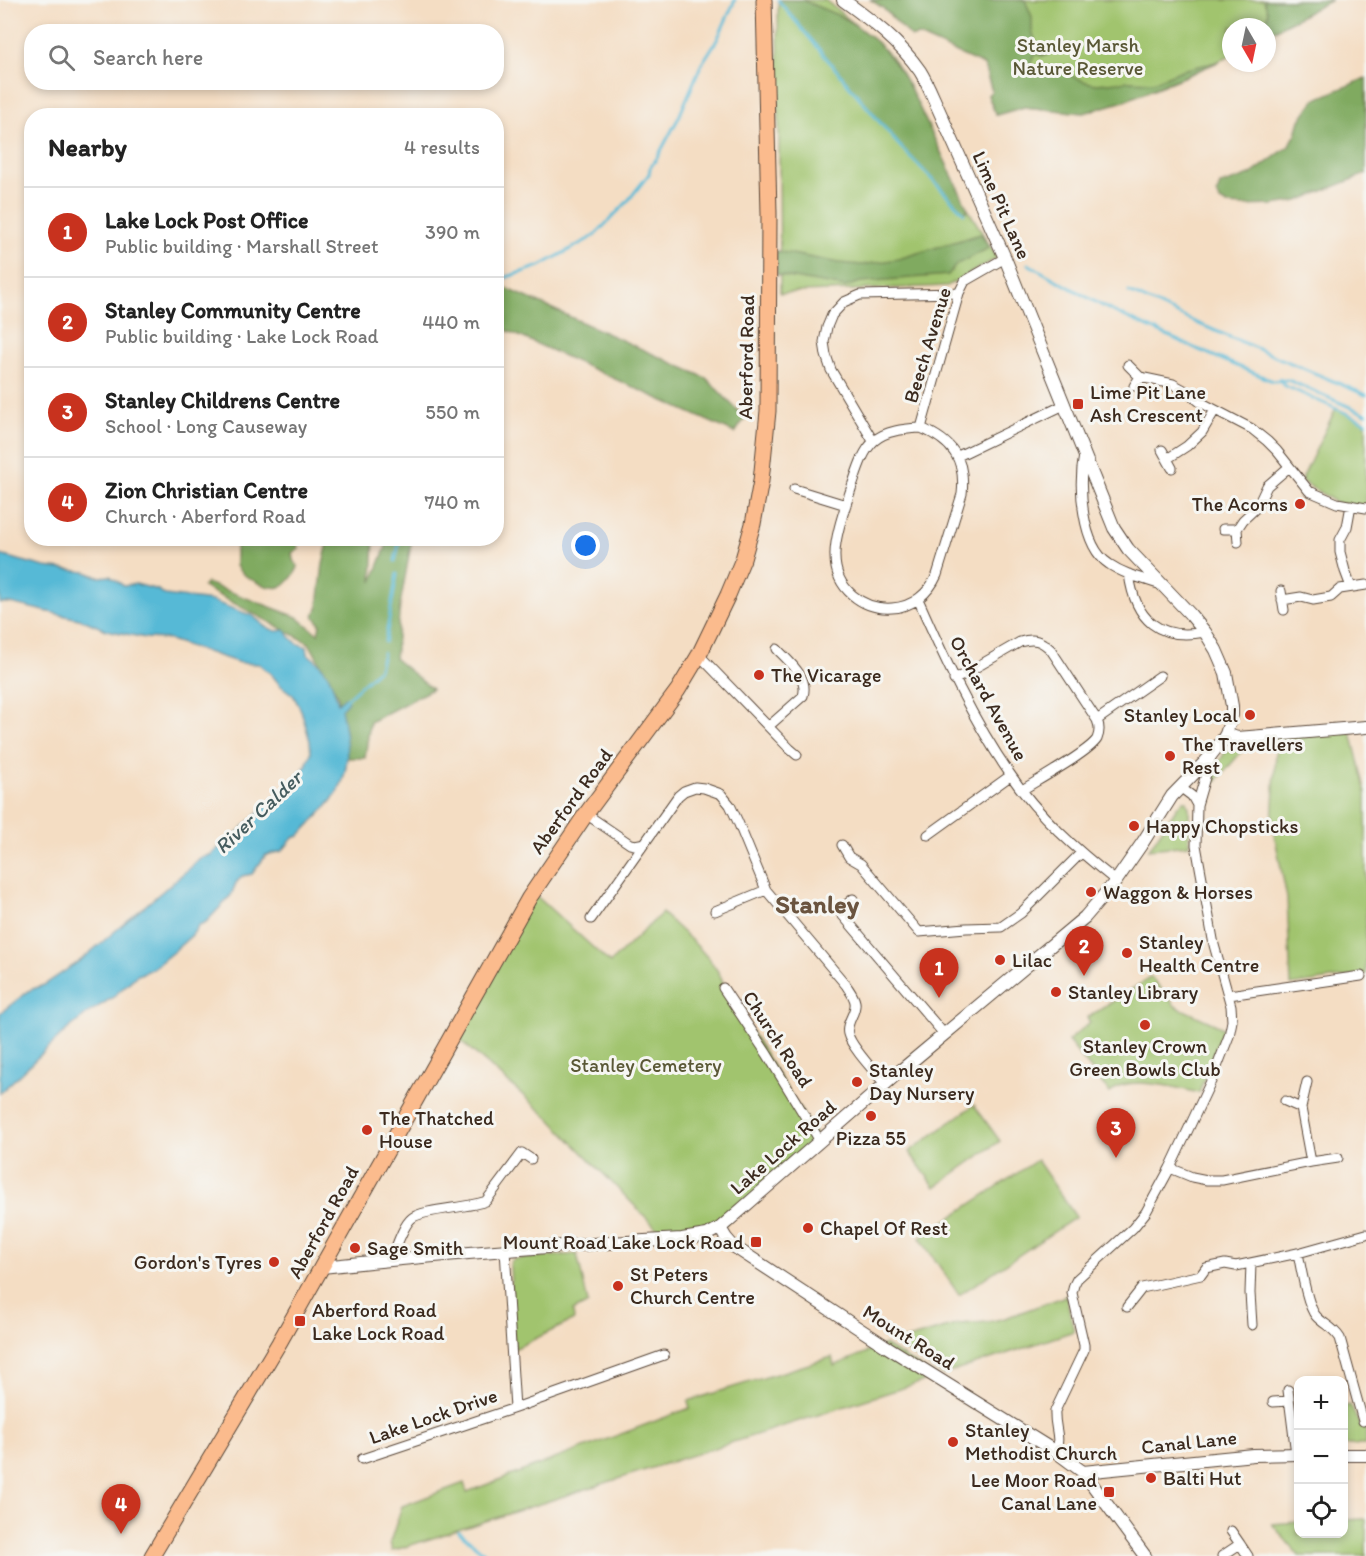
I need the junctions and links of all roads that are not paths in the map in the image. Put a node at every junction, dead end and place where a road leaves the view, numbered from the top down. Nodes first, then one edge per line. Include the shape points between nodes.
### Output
1 (764, 0) edge
2 (843, 0) edge
3 (1005, 258) junction
4 (958, 292) junction
5 (1128, 365) dead end
6 (1140, 376) junction
7 (1134, 386) dead end
8 (1064, 405) junction
9 (1215, 410) junction
10 (921, 428) junction
11 (873, 441) junction
12 (1084, 454) junction
13 (958, 456) junction
14 (1167, 459) dead end
15 (1289, 467) junction
16 (794, 489) dead end
17 (846, 504) junction
18 (1351, 505) junction
19 (1366, 508) edge
20 (1223, 529) dead end
21 (1237, 529) junction
22 (1238, 542) dead end
23 (1129, 574) junction
24 (1162, 585) junction
25 (1366, 585) edge
26 (1352, 587) junction
27 (918, 599) junction
28 (1282, 600) dead end
29 (1205, 632) junction
30 (777, 649) dead end
31 (699, 655) junction
32 (1160, 676) dead end
33 (954, 680) junction
34 (1097, 720) junction
35 (769, 726) junction
36 (1366, 727) edge
37 (1226, 734) junction
38 (797, 754) dead end
39 (1212, 754) junction
40 (1010, 776) junction
41 (1180, 787) junction
42 (1022, 790) junction
43 (1197, 805) junction
44 (586, 814) junction
45 (928, 835) dead end
46 (645, 843) junction
47 (842, 845) dead end
48 (1081, 854) junction
49 (1116, 881) junction
50 (766, 890) junction
51 (853, 899) dead end
52 (714, 912) dead end
53 (591, 919) dead end
54 (1361, 976) dead end
55 (723, 988) dead end
56 (1229, 995) junction
57 (944, 1034) junction
58 (1307, 1082) dead end
59 (885, 1084) junction
60 (1285, 1101) dead end
61 (1301, 1107) junction
62 (820, 1141) junction
63 (531, 1158) dead end
64 (1338, 1158) dead end
65 (1311, 1162) junction
66 (1170, 1168) junction
67 (720, 1228) junction
68 (1366, 1234) edge
69 (505, 1250) junction
70 (1298, 1253) junction
71 (392, 1260) junction
72 (1251, 1263) junction
73 (322, 1267) junction
74 (1127, 1307) dead end
75 (1252, 1325) dead end
76 (664, 1355) dead end
77 (1288, 1390) dead end
78 (1289, 1401) junction
79 (1273, 1402) dead end
80 (515, 1408) junction
81 (1349, 1415) dead end
82 (1294, 1434) edge
83 (1056, 1452) junction
84 (1294, 1454) edge
85 (1348, 1455) edge
86 (1366, 1455) edge
87 (362, 1459) dead end
88 (1083, 1472) junction
89 (1231, 1531) dead end
90 (1240, 1544) junction
91 (152, 1556) edge
92 (1145, 1556) edge
93 (1222, 1556) edge
94 (1248, 1556) edge

1 - 31 main road, Aberford Road via 769,214 765,446 753,524 743,559
2 - 3 street, Lime Pit Lane via 894,40 920,72
3 - 4 street, Beech Avenue via 965,281
3 - 8 street, Lime Pit Lane
4 - 10 street, Beech Avenue
4 - 11 street via 860,295 844,302 832,315 824,342 826,355
5 - 6 street
6 - 7 street
6 - 9 street via 1173,384
8 - 12 street, Lime Pit Lane
8 - 13 street
9 - 14 street via 1202,432
9 - 15 street via 1260,435
10 - 11 street via 894,431
10 - 13 street via 942,438
11 - 17 street
12 - 23 street, Lime Pit Lane via 1081,471 1091,543 1109,564
12 - 24 street, Lime Pit Lane via 1114,528
13 - 27 street via 964,483 962,494 937,575
15 - 18 street via 1309,491
15 - 21 street via 1267,486 1257,507
16 - 17 street
17 - 27 street via 834,558 846,589 862,603 876,608 897,608
18 - 19 street
18 - 26 street via 1340,552
20 - 21 street
21 - 22 street
23 - 24 street, Lime Pit Lane
23 - 29 street via 1135,603 1153,624 1176,634
24 - 29 street, Lime Pit Lane
25 - 26 street
26 - 28 street via 1340,589 1331,597
27 - 33 street, Orchard Avenue
29 - 37 street, Lime Pit Lane via 1227,673 1232,715
30 - 35 street via 803,679 805,690
31 - 35 street
31 - 44 main road, Aberford Road via 678,690
32 - 34 street
33 - 34 street via 1020,642 1038,640 1051,651
33 - 40 street, Orchard Avenue
34 - 42 street via 1099,732 1092,745
35 - 38 street
36 - 37 street via 1237,738
37 - 39 street, Lake Lock Road
39 - 41 street, Lake Lock Road
39 - 43 street
40 - 42 street, Orchard Avenue
40 - 45 street
41 - 43 street
41 - 49 street, Lake Lock Road
42 - 48 street, Orchard Avenue
43 - 56 street via 1196,845 1214,945
44 - 46 street via 630,844
44 - 73 main road, Aberford Road via 529,898
46 - 50 street via 684,791 695,787 712,790 730,805
46 - 53 street
47 - 48 street via 920,932 1001,927 1021,913
48 - 49 street, Orchard Avenue
49 - 57 street, Lake Lock Road via 1085,917
50 - 52 street
50 - 59 street via 852,994 855,1006 848,1034
51 - 57 street via 839,911
54 - 56 street
55 - 62 street, Church Road
56 - 66 street via 1229,1036
57 - 59 street, Lake Lock Road
58 - 61 street
59 - 62 street, Lake Lock Road
60 - 61 street
61 - 65 street
62 - 67 street, Lake Lock Road
63 - 71 street via 522,1153 486,1202 413,1217
64 - 65 street
65 - 66 street via 1222,1180 1192,1177
66 - 83 street via 1133,1228 1077,1279 1072,1293 1084,1350 1055,1411 1059,1441
67 - 69 street, Lake Lock Road via 682,1239
67 - 83 street, Mount Road via 733,1246
68 - 70 street
69 - 71 street, Lake Lock Road
69 - 80 street, Lake Lock Drive
70 - 72 street
70 - 81 street via 1311,1309 1340,1338 1362,1417
71 - 73 street, Lake Lock Road
72 - 74 street via 1206,1268 1201,1275 1142,1288
72 - 75 street
73 - 91 main road, Aberford Road
76 - 80 street, Lake Lock Drive
77 - 78 street
78 - 79 street
78 - 82 street
80 - 87 street, Lake Lock Drive
83 - 88 street, Mount Road
84 - 88 street, Canal Lane
85 - 86 street
88 - 92 street, Mount Road
89 - 90 street
90 - 93 street
90 - 94 street

